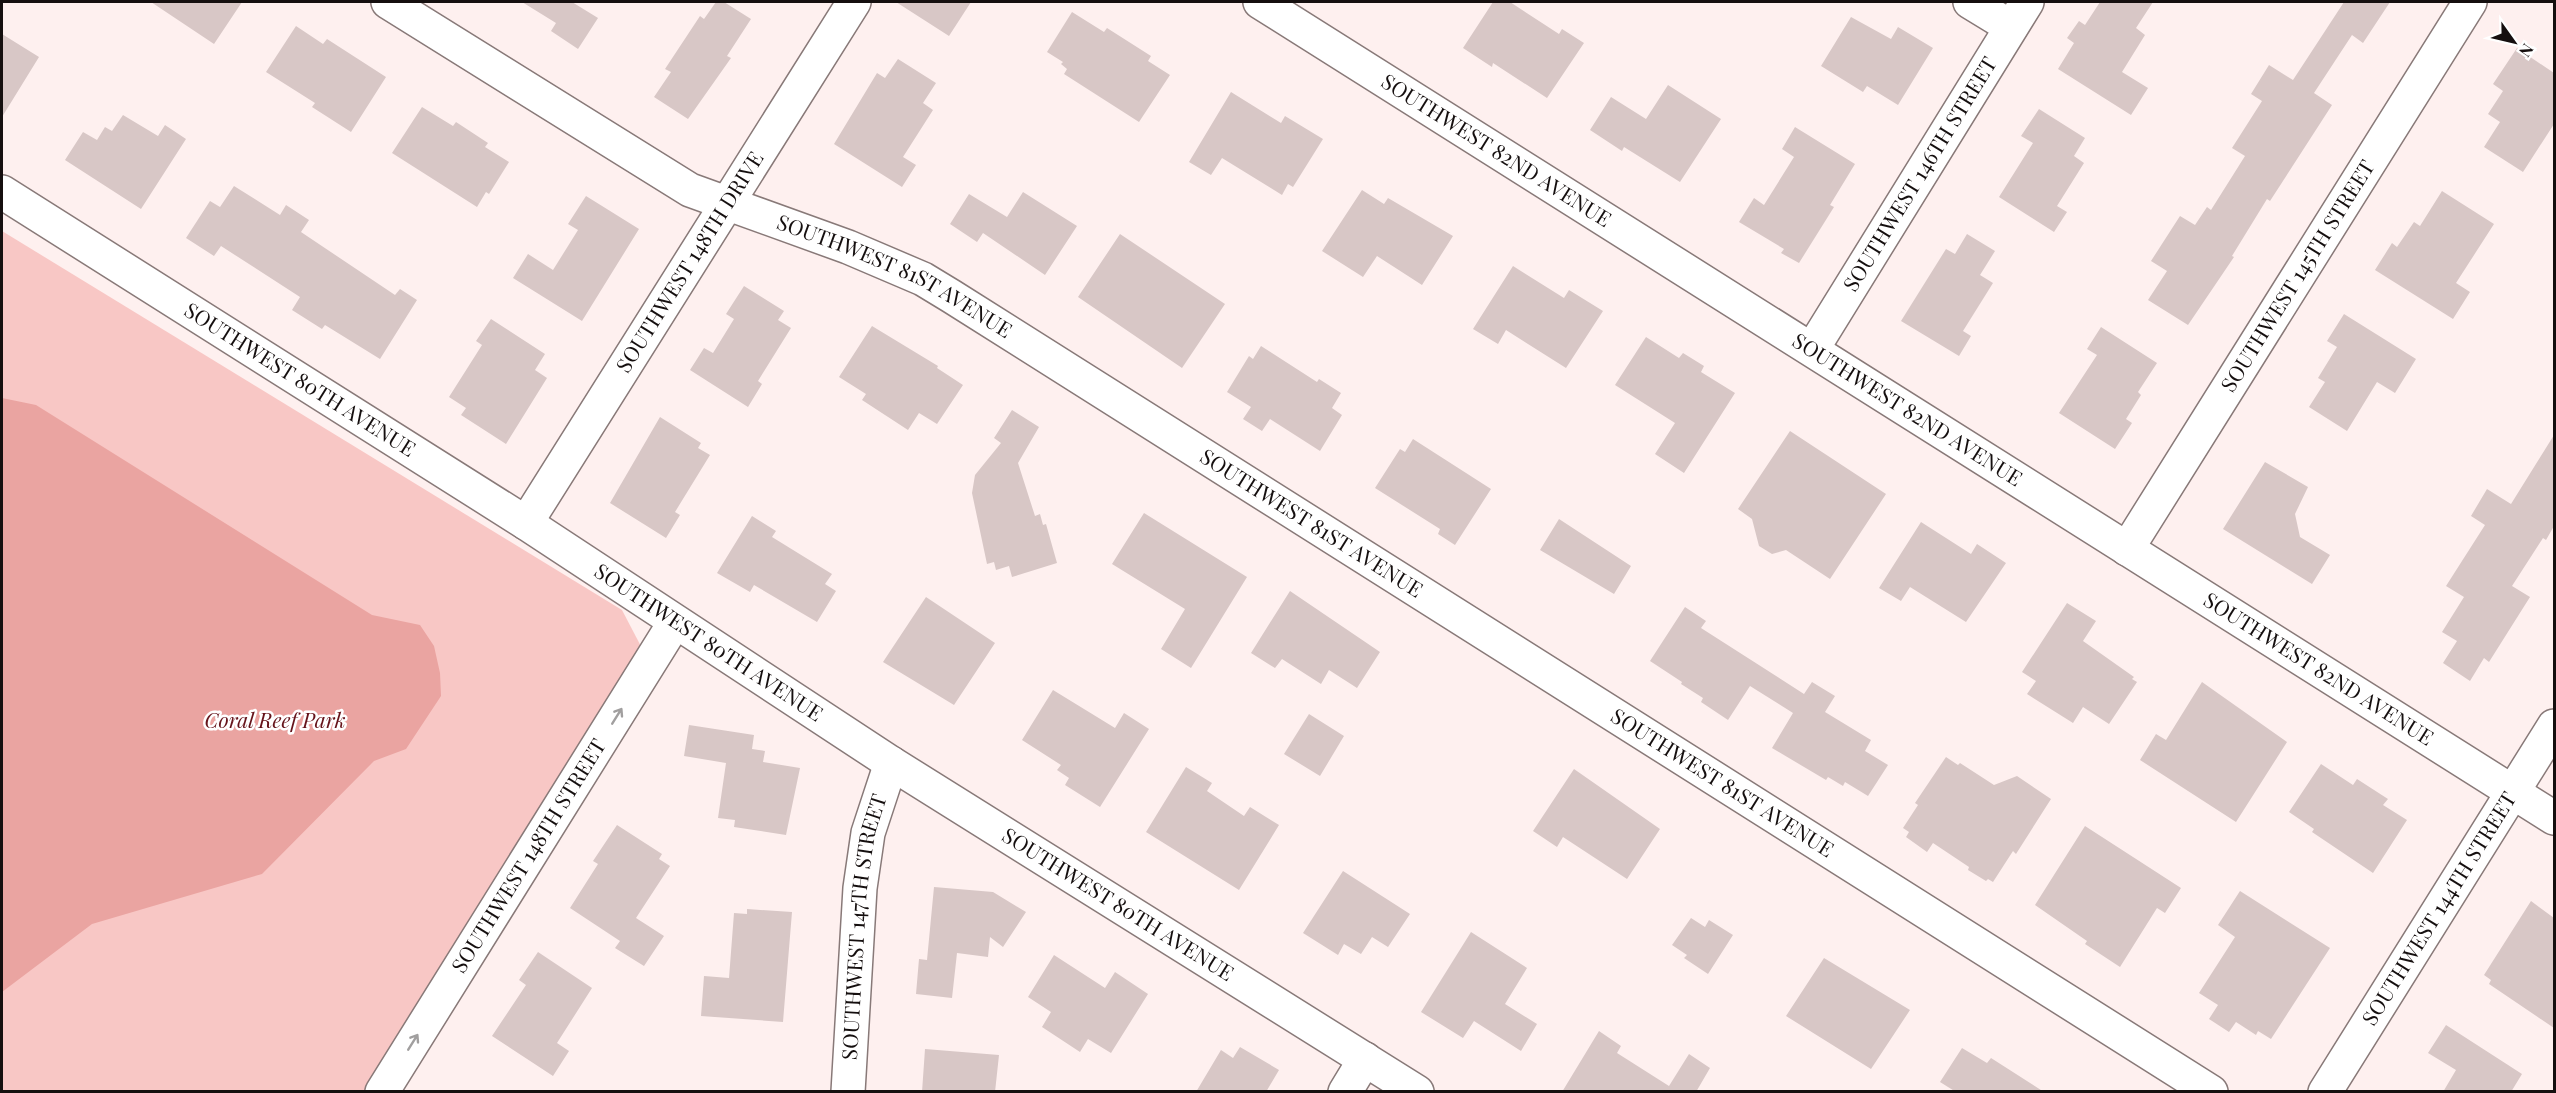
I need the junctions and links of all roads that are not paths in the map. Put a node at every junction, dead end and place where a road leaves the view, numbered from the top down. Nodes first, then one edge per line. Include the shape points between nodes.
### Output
1 (388, 2) edge
2 (854, 2) edge
3 (1260, 2) edge
4 (1970, 2) edge
5 (2470, 2) edge
6 (2019, 14) edge
7 (2, 192) edge
8 (726, 204) junction
9 (1813, 348) junction
10 (526, 523) junction
11 (2127, 549) junction
12 (675, 622) junction
13 (2554, 726) edge
14 (891, 763) junction
15 (2514, 793) junction
16 (2554, 818) edge
17 (1365, 1059) junction
18 (382, 1092) edge
19 (848, 1092) edge
20 (1345, 1092) edge
21 (1417, 1092) edge
22 (2211, 1092) edge
23 (2325, 1092) edge

1 - 8 street, SOUTHWEST 81ST AVENUE via 690,190
2 - 8 street, SOUTHWEST 148TH DRIVE
3 - 9 street, SOUTHWEST 82ND AVENUE
4 - 6 street
5 - 11 street, SOUTHWEST 145TH STREET
6 - 9 street, SOUTHWEST 146TH STREET
7 - 10 street, SOUTHWEST 80TH AVENUE
8 - 10 street, SOUTHWEST 148TH DRIVE
8 - 22 street, SOUTHWEST 81ST AVENUE via 923,279
9 - 11 street, SOUTHWEST 82ND AVENUE
10 - 12 street, SOUTHWEST 80TH AVENUE
11 - 15 street, SOUTHWEST 82ND AVENUE
12 - 14 street, SOUTHWEST 80TH AVENUE
18 -> 12 street, SOUTHWEST 148TH STREET
13 - 15 street, SOUTHWEST 144TH STREET
14 - 17 street, SOUTHWEST 80TH AVENUE
14 - 19 street, SOUTHWEST 147TH STREET via 868,833 860,888
15 - 16 street, SOUTHWEST 82ND AVENUE
15 - 23 street, SOUTHWEST 144TH STREET
17 - 20 street
17 - 21 street, SOUTHWEST 80TH AVENUE

